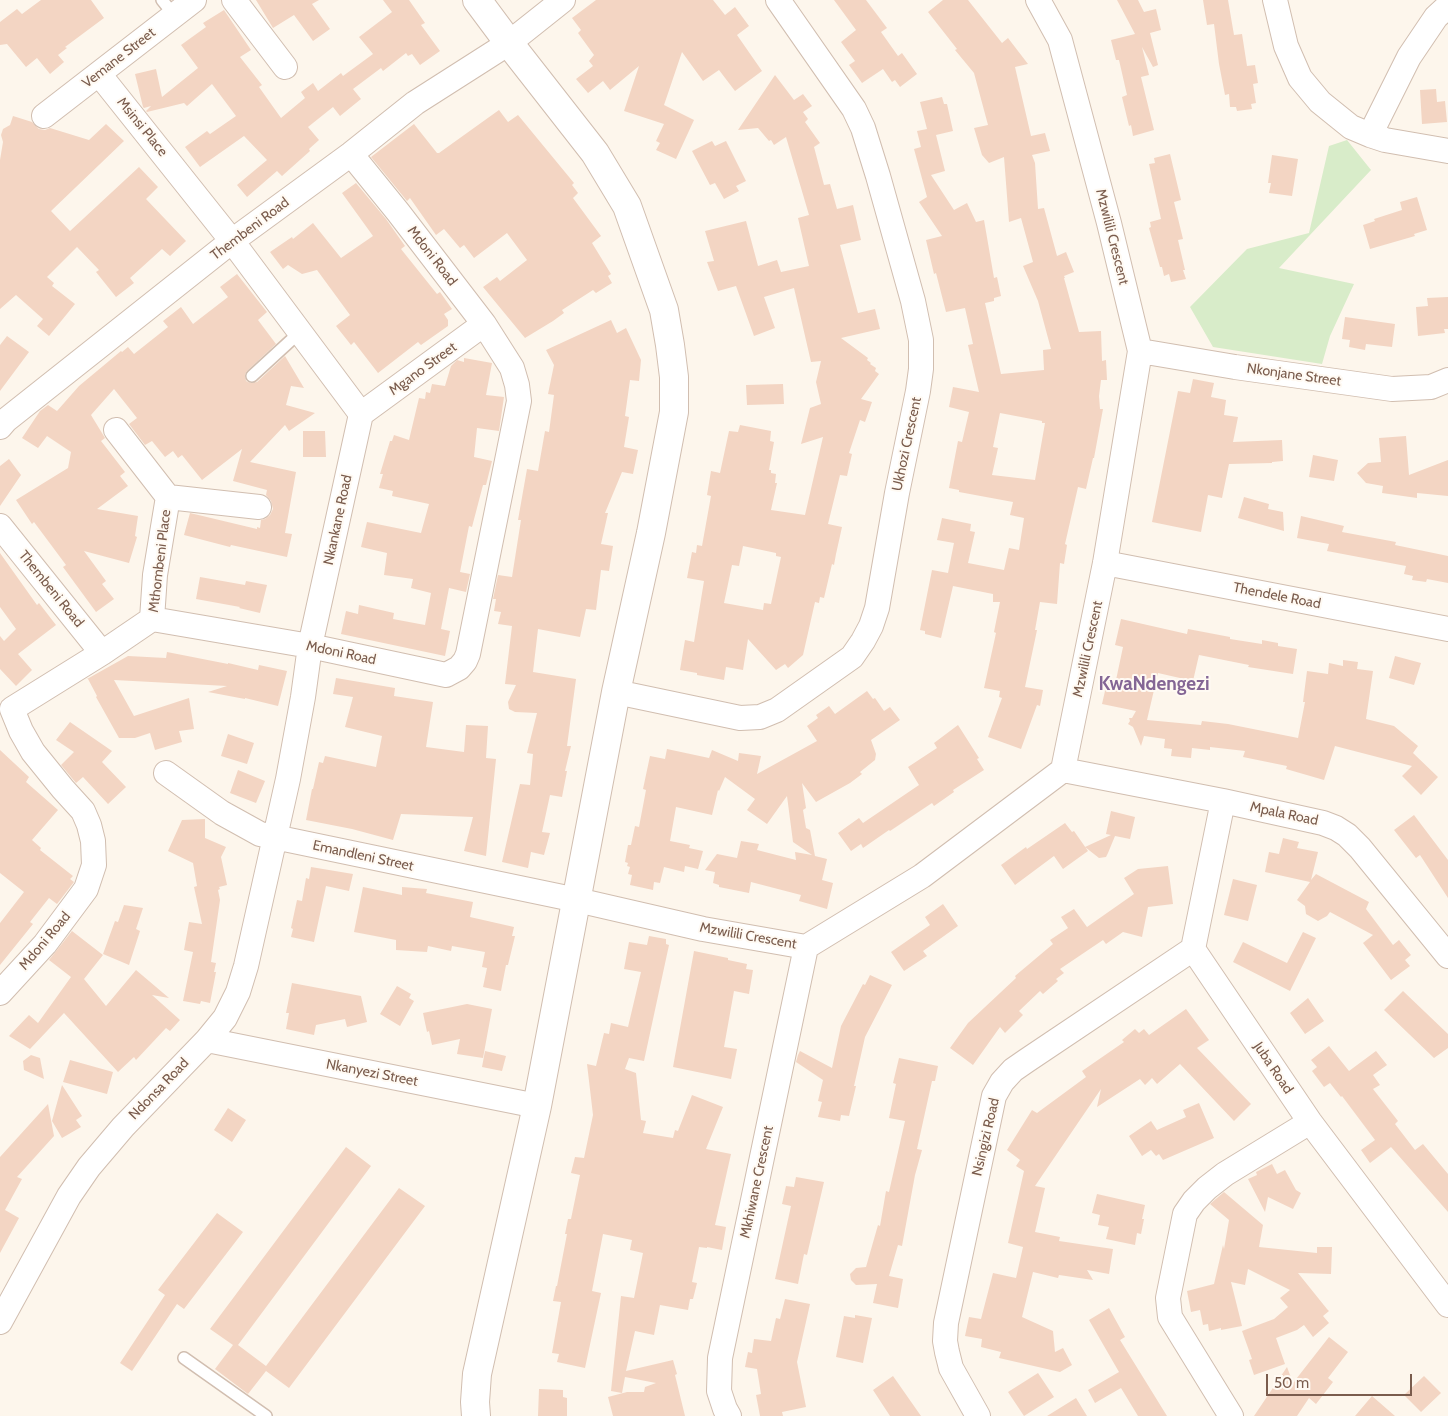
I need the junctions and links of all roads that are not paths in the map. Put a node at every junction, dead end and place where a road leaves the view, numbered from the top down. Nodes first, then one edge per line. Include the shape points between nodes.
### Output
1 (194, 0) edge
2 (234, 0) edge
3 (477, 0) edge
4 (563, 0) edge
5 (778, 0) edge
6 (1038, 0) edge
7 (1275, 0) edge
8 (1448, 6) edge
9 (168, 8) edge
10 (508, 43) junction
11 (285, 67) dead end
12 (99, 74) junction
13 (44, 116) dead end
14 (1370, 135) junction
15 (1448, 151) edge
16 (351, 154) junction
17 (232, 240) junction
18 (484, 324) junction
19 (300, 332) junction
20 (1140, 351) junction
21 (252, 376) dead end
22 (1448, 380) edge
23 (361, 414) junction
24 (0, 427) edge
25 (116, 430) dead end
26 (168, 497) junction
27 (260, 507) dead end
28 (0, 526) edge
29 (1105, 563) junction
30 (152, 619) junction
31 (1448, 629) edge
32 (310, 646) junction
33 (102, 653) junction
34 (616, 692) junction
35 (6, 712) edge
36 (1063, 770) junction
37 (166, 774) dead end
38 (1223, 801) junction
39 (274, 838) junction
40 (576, 900) junction
41 (806, 947) junction
42 (1193, 949) junction
43 (1448, 956) edge
44 (0, 993) edge
45 (207, 1040) junction
46 (537, 1106) junction
47 (1310, 1122) junction
48 (1448, 1304) edge
49 (0, 1322) edge
50 (184, 1358) dead end
51 (266, 1416) edge
52 (476, 1416) edge
53 (729, 1416) edge
54 (978, 1416) edge
55 (1231, 1416) edge

1 - 9 street, Vemane Street
2 - 11 street
3 - 10 street
4 - 10 street
5 - 34 street, Ukhozi Crescent via 854,109 863,128 921,340 918,391 896,493 877,608 871,626 852,657 777,710 760,717 740,718
6 - 20 street, Mzwilili Crescent via 1060,40
7 - 14 street via 1286,46 1300,78 1320,102 1351,127
8 - 14 street via 1436,17 1409,57
9 - 12 street, Vemane Street
10 - 16 street, Thembeni Road via 415,103
10 - 34 street via 595,153 627,206 664,310 670,345 674,412
12 - 13 street, Vemane Street
12 - 17 street, Msinsi Place
14 - 15 street
16 - 17 street, Thembeni Road
16 - 18 street, Mdoni Road
17 - 19 street
17 - 24 street, Thembeni Road
18 - 23 street, Mgano Street
18 - 32 street, Mdoni Road via 512,368 519,401 465,661 454,673 446,676
19 - 21 lane
19 - 23 street
20 - 22 street, Nkonjane Street via 1392,389 1431,387
20 - 29 street, Mzwilili Crescent
23 - 32 street, Nkankane Road
25 - 26 street, Mthombeni Place
26 - 27 street
26 - 30 street, Mthombeni Place via 155,575
28 - 33 street, Thembeni Road
29 - 31 street, Thendele Road
29 - 36 street, Mzwilili Crescent
30 - 32 street, Mdoni Road
30 - 33 street, Mdoni Road
32 - 39 street, Nkankane Road via 296,737
33 - 35 street, Mdoni Road
34 - 40 street
35 - 44 street, Mdoni Road via 33,752 83,811 93,841 94,865 86,889 45,944
36 - 38 street, Mpala Road
36 - 41 street, Mzwilili Crescent via 922,876
37 - 39 street, Emandleni Street via 222,813
38 - 42 street
38 - 43 street, Mpala Road via 1324,822 1348,835
39 - 40 street, Emandleni Street
39 - 45 street, Ndonsa Road via 238,992 225,1018
40 - 41 street, Mzwilili Crescent
40 - 46 street
41 - 53 street, Mkhiwane Crescent via 720,1358 719,1391
42 - 47 street, Juba Road
42 - 54 street, Nsingizi Road via 1013,1070 994,1096 946,1323 945,1341 951,1368
45 - 46 street, Nkanyezi Street
45 - 49 street, Ndonsa Road via 89,1167 69,1196
46 - 52 street via 478,1374
47 - 48 street, Juba Road
47 - 55 street via 1225,1174 1207,1188 1185,1214 1168,1298 1170,1317
50 - 51 lane

